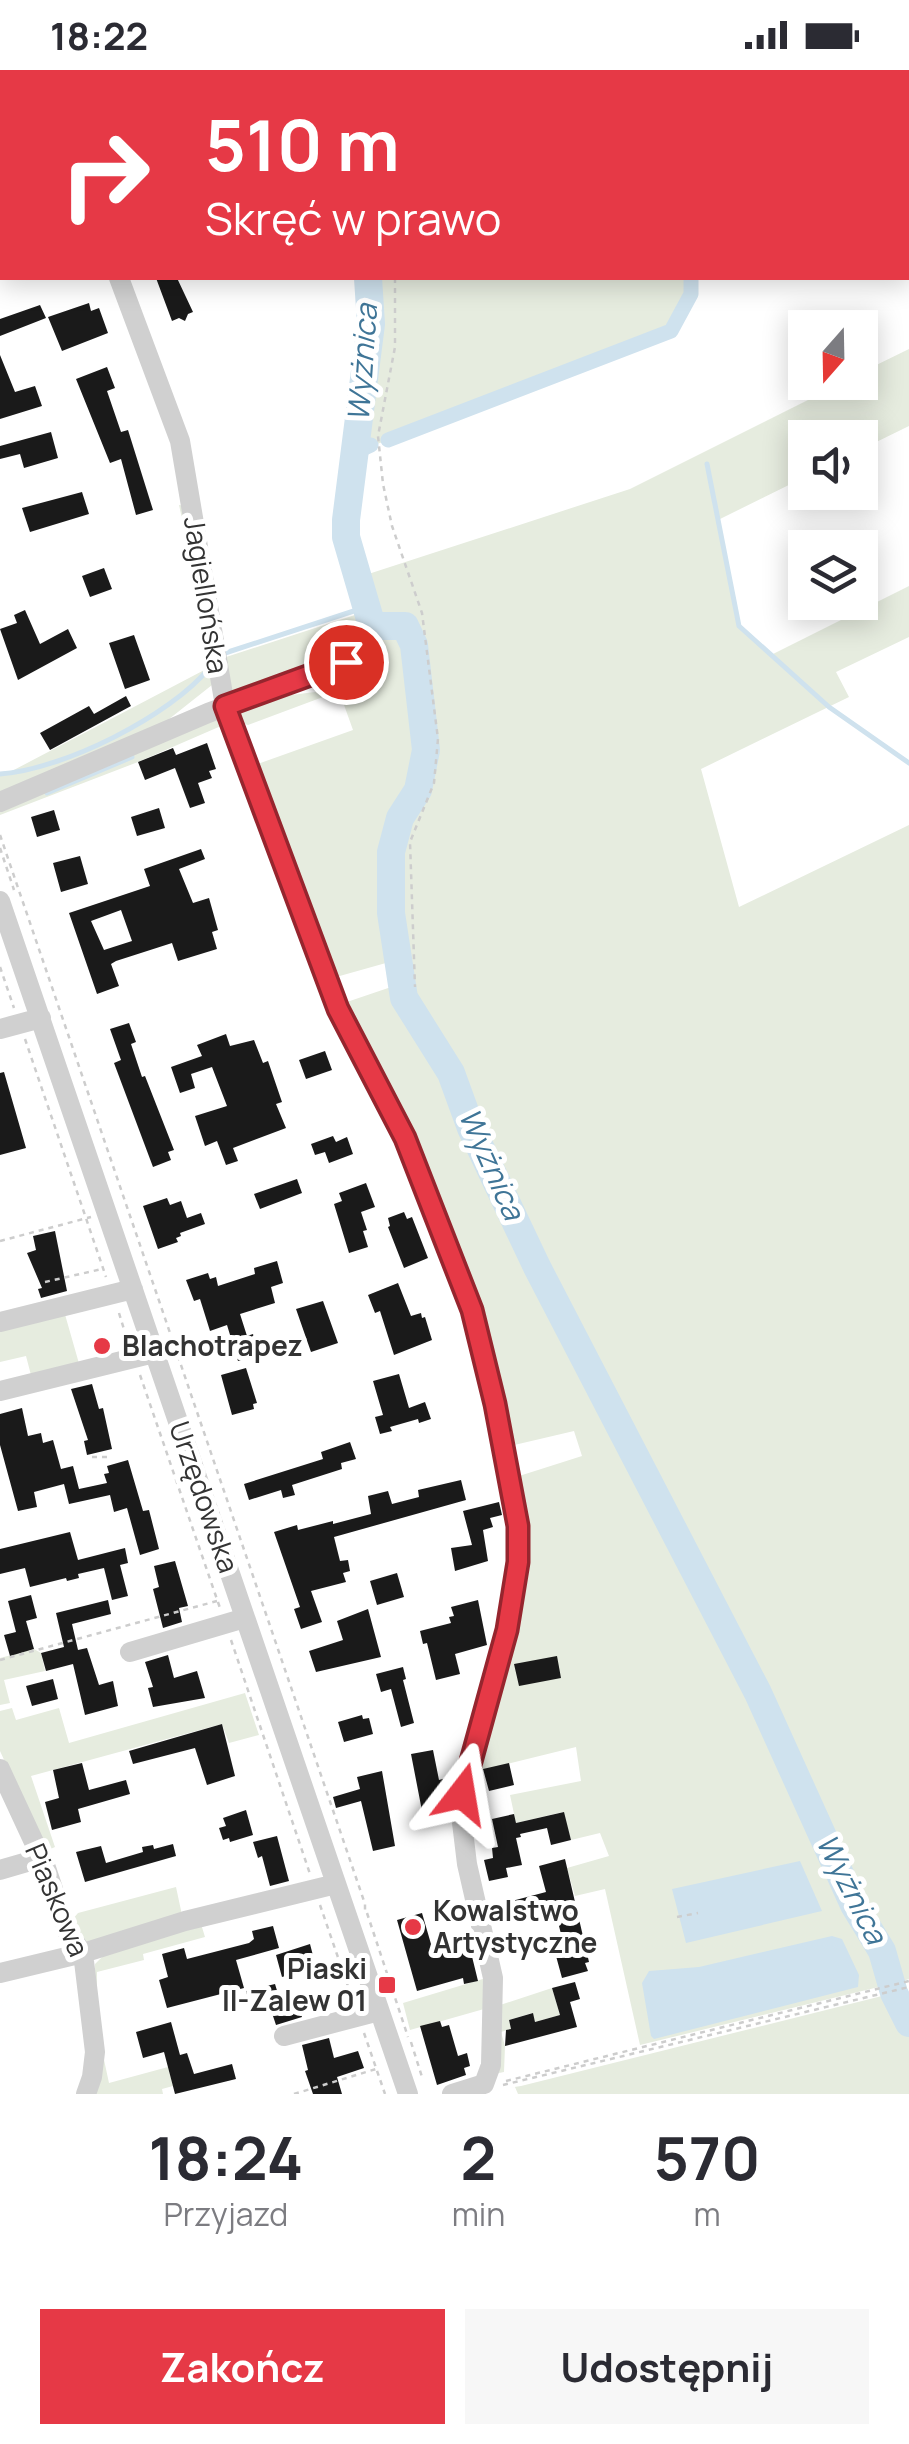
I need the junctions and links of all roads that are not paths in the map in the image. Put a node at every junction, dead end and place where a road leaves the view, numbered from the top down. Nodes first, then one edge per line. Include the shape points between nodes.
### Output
1 (120, 280) edge
2 (346, 662) dead end
3 (225, 706) junction
4 (0, 802) edge
5 (0, 901) edge
6 (20, 1024) edge
7 (123, 1292) junction
8 (0, 1322) edge
9 (144, 1355) junction
10 (0, 1391) edge
11 (235, 1621) junction
12 (130, 1652) dead end
13 (0, 1769) edge
14 (41, 1858) junction
15 (0, 1870) edge
16 (325, 1886) junction
17 (83, 1952) junction
18 (0, 1973) edge
19 (369, 2013) junction
20 (284, 2036) dead end
21 (417, 2092) edge
22 (86, 2094) edge
23 (452, 2094) edge

1 - 3 street, Jagiellońska via 180,441
2 - 3 street
3 - 4 street
3 - 23 street, Jagiellońska via 338,1009 405,1138 472,1310 518,1526 507,1630 460,1817 492,1978 491,2065 483,2085
5 - 6 street, Urzędowska
6 - 7 street, Urzędowska via 107,1213
7 - 8 street
7 - 9 street, Urzędowska
9 - 10 street
9 - 11 street, Urzędowska
11 - 12 street
11 - 16 street, Urzędowska
13 - 14 street, Piaskowa
14 - 15 street
14 - 17 street, Piaskowa via 68,1934
16 - 17 street
16 - 19 street, Urzędowska
17 - 18 street
17 - 22 street, Piaskowa via 95,2052
19 - 20 street
19 - 21 street, Urzędowska via 387,2066

